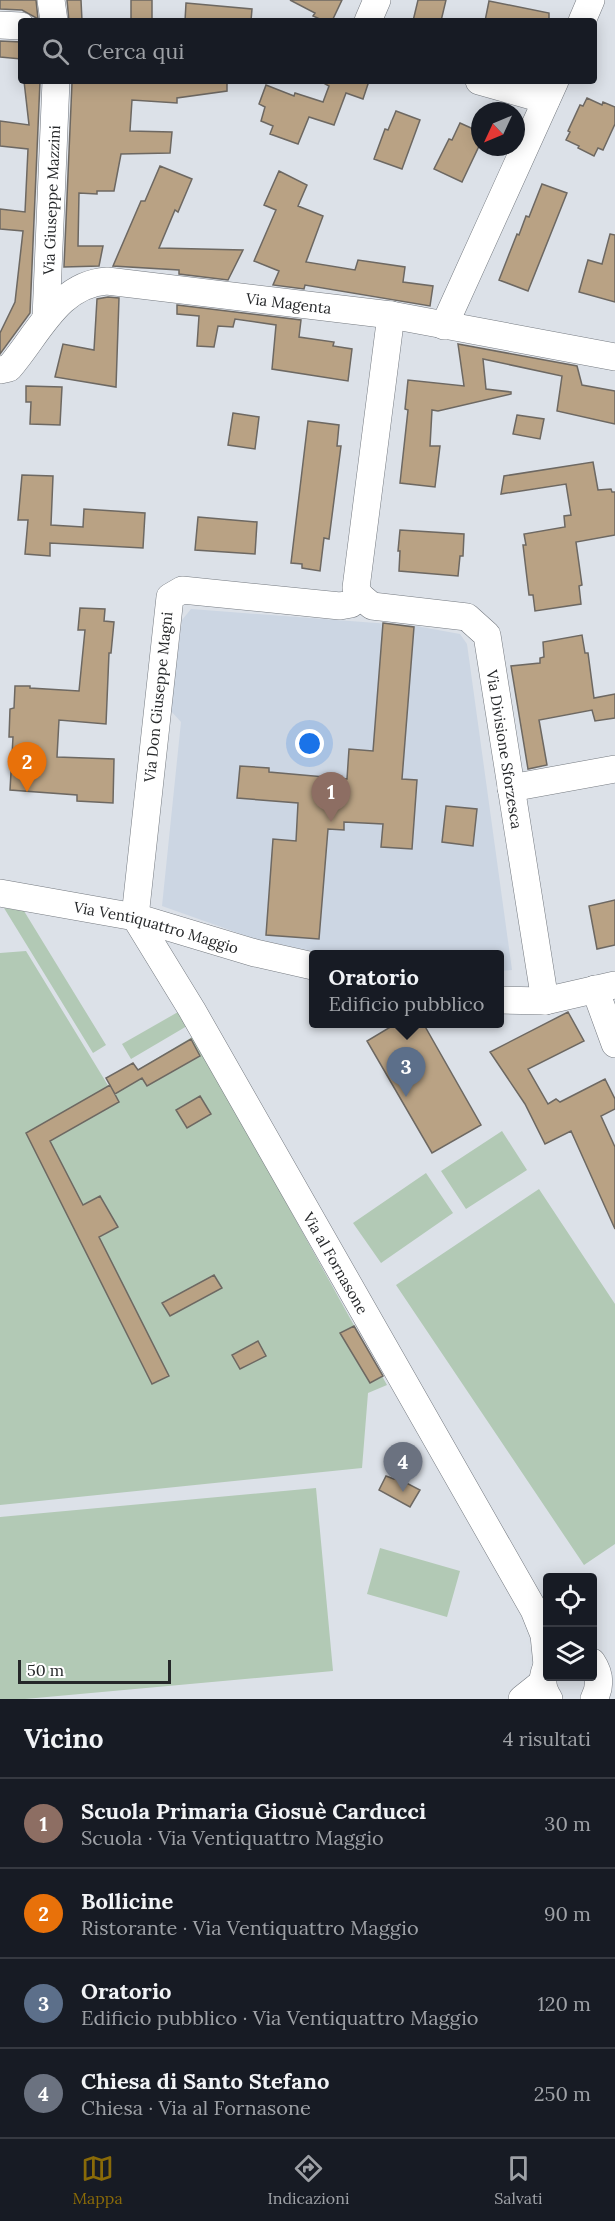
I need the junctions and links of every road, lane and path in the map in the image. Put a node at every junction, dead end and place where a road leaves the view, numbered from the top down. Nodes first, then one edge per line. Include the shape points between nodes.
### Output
1 (51, 0) edge
2 (377, 0) edge
3 (591, 0) edge
4 (54, 18) edge
5 (369, 18) edge
6 (583, 18) edge
7 (0, 24) edge
8 (18, 26) edge
9 (56, 84) edge
10 (500, 84) edge
11 (550, 91) edge
12 (391, 315) junction
13 (46, 318) junction
14 (444, 326) junction
15 (615, 357) edge
16 (0, 370) edge
17 (360, 596) junction
18 (615, 769) edge
19 (511, 788) junction
20 (0, 893) edge
21 (135, 917) junction
22 (309, 965) edge
23 (605, 987) edge
24 (504, 1000) edge
25 (545, 1000) junction
26 (615, 1044) edge
27 (541, 1618) edge
28 (541, 1682) edge

1 - 4 street
2 - 5 street
3 - 6 street
7 - 8 street
9 - 13 street, Via Giuseppe Mazzini
10 - 11 street
11 - 14 street
12 - 13 street, Via Magenta via 107,281 82,287
12 - 14 street, Via Magenta
12 - 17 street via 356,588
13 - 16 street, Via Magenta via 9,368
14 - 15 street, Via Magenta
17 - 19 street, Via Divisione Sforzesca via 377,607 467,617 487,635
17 - 21 street, Via Don Giuseppe Magni via 351,604 340,606 182,590 170,597
18 - 19 street
19 - 25 street, Via Divisione Sforzesca
20 - 21 street, Via Ventiquattro Maggio
21 - 22 street, Via Ventiquattro Maggio
21 - 27 street, Via al Fornasone
23 - 25 street
23 - 26 street
24 - 25 street
27 - 28 street, Via al Fornasone

